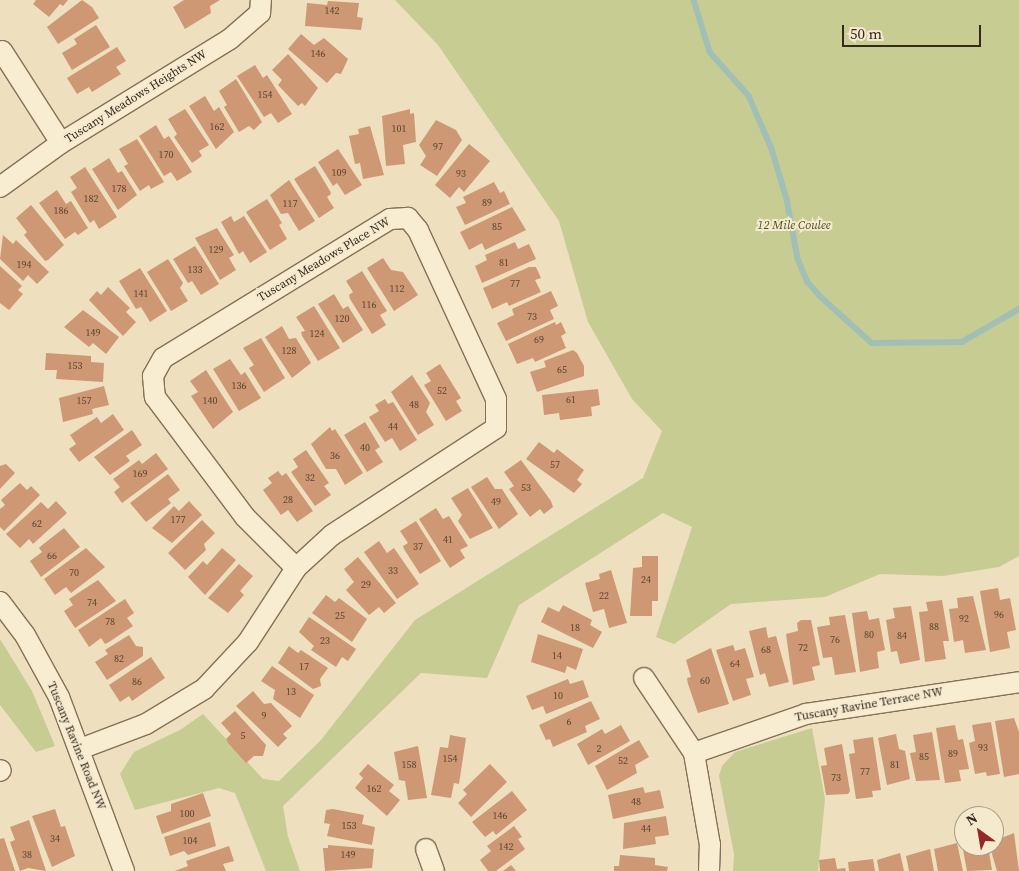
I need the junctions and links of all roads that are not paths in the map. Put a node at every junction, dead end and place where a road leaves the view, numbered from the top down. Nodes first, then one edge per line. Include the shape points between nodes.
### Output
1 (262, 0) edge
2 (2, 51) dead end
3 (61, 143) junction
4 (0, 187) edge
5 (296, 568) junction
6 (0, 602) edge
7 (644, 678) dead end
8 (1019, 682) edge
9 (80, 749) junction
10 (694, 753) junction
11 (426, 849) dead end
12 (124, 871) edge
13 (434, 871) edge
14 (709, 871) edge

1 - 3 street, Tuscany Meadows Heights NW via 260,13 230,39
2 - 3 street
3 - 4 street, Tuscany Meadows Heights NW
5 - 5 street, Tuscany Meadows Place NW via 332,535 496,428 496,399 418,230 408,218 390,219 163,358 153,376 155,397 245,517
5 - 9 street, Tuscany Meadows Place NW via 248,642 204,689 146,724
6 - 9 street, Tuscany Ravine Road NW via 44,667
7 - 10 street
8 - 10 street, Tuscany Ravine Terrace NW via 806,714
9 - 12 street, Tuscany Ravine Road NW
10 - 14 street via 708,837
11 - 13 street

